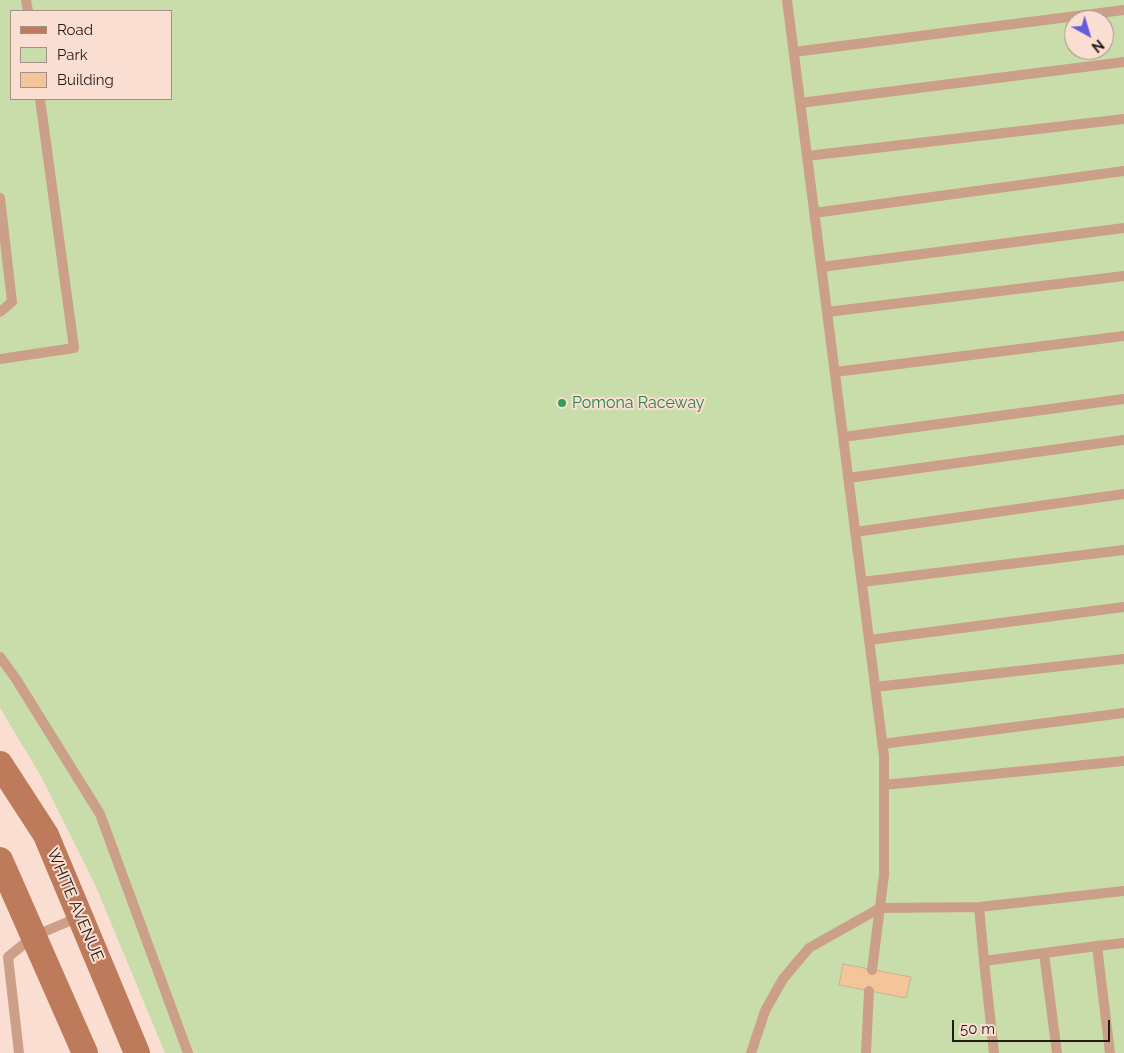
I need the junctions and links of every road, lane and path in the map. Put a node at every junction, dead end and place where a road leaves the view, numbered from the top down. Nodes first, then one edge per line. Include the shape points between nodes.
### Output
1 (790, 0) edge
2 (1124, 10) edge
3 (794, 52) junction
4 (1124, 62) edge
5 (40, 100) edge
6 (800, 103) junction
7 (1124, 118) edge
8 (807, 156) junction
9 (1124, 171) edge
10 (0, 198) edge
11 (814, 213) junction
12 (1124, 228) edge
13 (821, 267) junction
14 (1124, 276) edge
15 (0, 312) edge
16 (827, 312) junction
17 (1124, 336) edge
18 (0, 359) edge
19 (835, 372) junction
20 (1124, 399) edge
21 (843, 437) junction
22 (1124, 440) edge
23 (848, 478) junction
24 (1124, 494) edge
25 (855, 532) junction
26 (1124, 550) edge
27 (862, 582) junction
28 (1124, 607) edge
29 (869, 640) junction
30 (0, 657) edge
31 (1124, 659) edge
32 (875, 687) junction
33 (1124, 713) edge
34 (882, 744) junction
35 (1124, 761) edge
36 (0, 764) edge
37 (884, 786) junction
38 (0, 860) edge
39 (1124, 891) edge
40 (980, 907) junction
41 (880, 908) junction
42 (80, 916) junction
43 (34, 936) junction
44 (1124, 943) edge
45 (1097, 946) junction
46 (1044, 953) junction
47 (984, 961) junction
48 (872, 970) dead end
49 (869, 992) dead end
50 (19, 1053) edge
51 (85, 1053) edge
52 (137, 1053) edge
53 (188, 1053) edge
54 (751, 1053) edge
55 (866, 1053) edge
56 (994, 1053) edge
57 (1057, 1053) edge
58 (1110, 1053) edge

1 - 3 lane
2 - 3 lane
3 - 6 lane
4 - 6 lane
5 - 18 lane via 74,348
6 - 8 lane
7 - 8 lane
8 - 11 lane
9 - 11 lane
10 - 15 lane via 12,302
11 - 13 lane
12 - 13 lane
13 - 16 lane
14 - 16 lane
16 - 19 lane
17 - 19 lane
19 - 21 lane
20 - 21 lane
21 - 23 lane
22 - 23 lane
23 - 25 lane
24 - 25 lane
25 - 27 lane
26 - 27 lane
27 - 29 lane
28 - 29 lane
29 - 32 lane
30 - 53 lane via 100,814
31 - 32 lane
32 - 34 lane
33 - 34 lane
34 - 37 lane
35 - 37 lane
36 - 42 main road, WHITE AVENUE via 46,836
37 - 41 lane via 884,875
38 - 43 main road
39 - 40 lane
40 - 41 lane
40 - 47 lane
41 - 48 lane
41 - 54 lane via 809,948 782,979 765,1011
42 - 43 lane
42 - 52 main road, WHITE AVENUE
43 - 50 lane via 8,957
43 - 51 main road
44 - 45 lane
45 - 46 lane
45 - 58 lane
46 - 47 lane
46 - 57 lane
47 - 56 lane
49 - 55 lane

